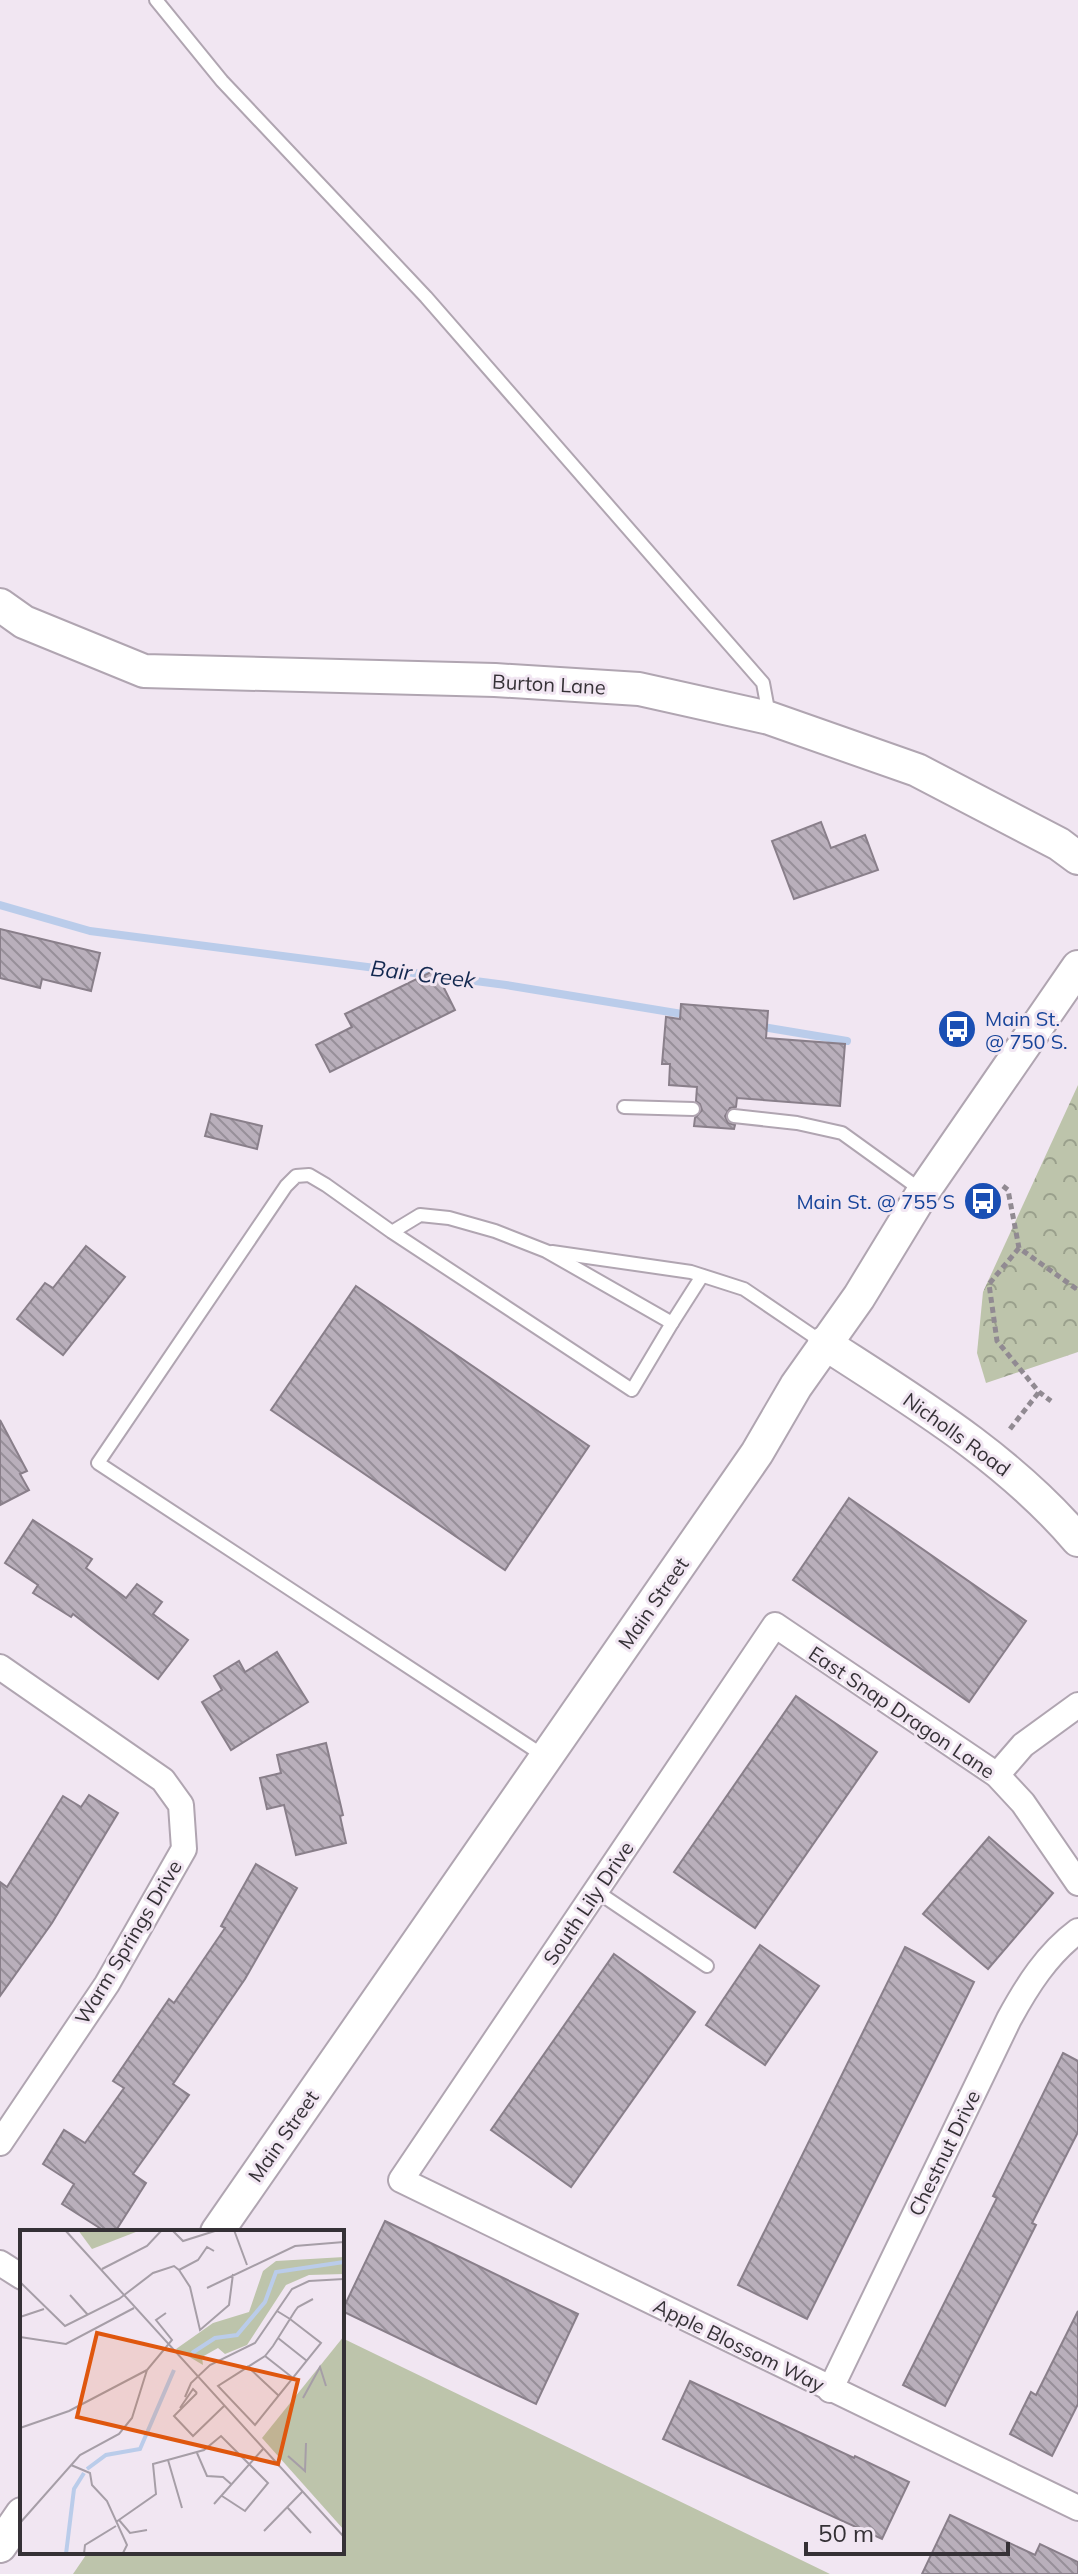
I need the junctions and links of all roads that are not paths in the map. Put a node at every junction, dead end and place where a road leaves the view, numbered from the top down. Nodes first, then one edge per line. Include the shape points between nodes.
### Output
1 (156, 0) edge
2 (0, 605) edge
3 (769, 718) junction
4 (1078, 858) edge
5 (1078, 967) edge
6 (624, 1107) dead end
7 (693, 1109) dead end
8 (734, 1116) dead end
9 (923, 1192) junction
10 (392, 1232) junction
11 (546, 1251) junction
12 (702, 1276) junction
13 (672, 1323) junction
14 (824, 1343) junction
15 (1078, 1540) edge
16 (775, 1625) joint
17 (0, 1667) edge
18 (1078, 1705) edge
19 (547, 1757) junction
20 (997, 1775) junction
21 (1078, 1883) edge
22 (596, 1891) junction
23 (1078, 1931) edge
24 (707, 1966) dead end
25 (0, 2143) edge
26 (401, 2180) joint
27 (218, 2230) edge
28 (0, 2263) edge
29 (20, 2276) edge
30 (830, 2390) junction
31 (1078, 2508) edge
32 (20, 2517) edge
33 (0, 2546) edge

1 - 3 lane via 222,81 426,297 763,683
2 - 3 main road, Burton Lane via 24,622 144,671 639,689
3 - 4 main road, Burton Lane via 917,770
5 - 9 main road, Main Street
6 - 7 lane
8 - 9 lane via 842,1133
9 - 14 main road, Main Street via 859,1297
10 - 11 lane via 420,1215 449,1218
10 - 13 lane via 632,1390
10 - 19 lane via 309,1175 296,1176 98,1463
11 - 12 lane
11 - 13 lane
12 - 13 lane
12 - 14 lane via 744,1289
14 - 15 main road, Nicholls Road via 976,1444
14 - 19 main road, Main Street via 757,1453
16 - 20 street, East Snap Dragon Lane
16 - 22 street, South Lily Drive
17 - 25 street, Warm Springs Drive via 163,1780 181,1805 184,1849 107,1984
18 - 20 street via 1023,1745
19 - 27 main road, Main Street
20 - 21 street, East Snap Dragon Lane
22 - 24 lane
22 - 26 street, South Lily Drive
23 - 30 street, Chestnut Drive via 1050,1956 1015,2007
26 - 30 street, Apple Blossom Way
28 - 29 street
30 - 31 street, Apple Blossom Way
32 - 33 main road

